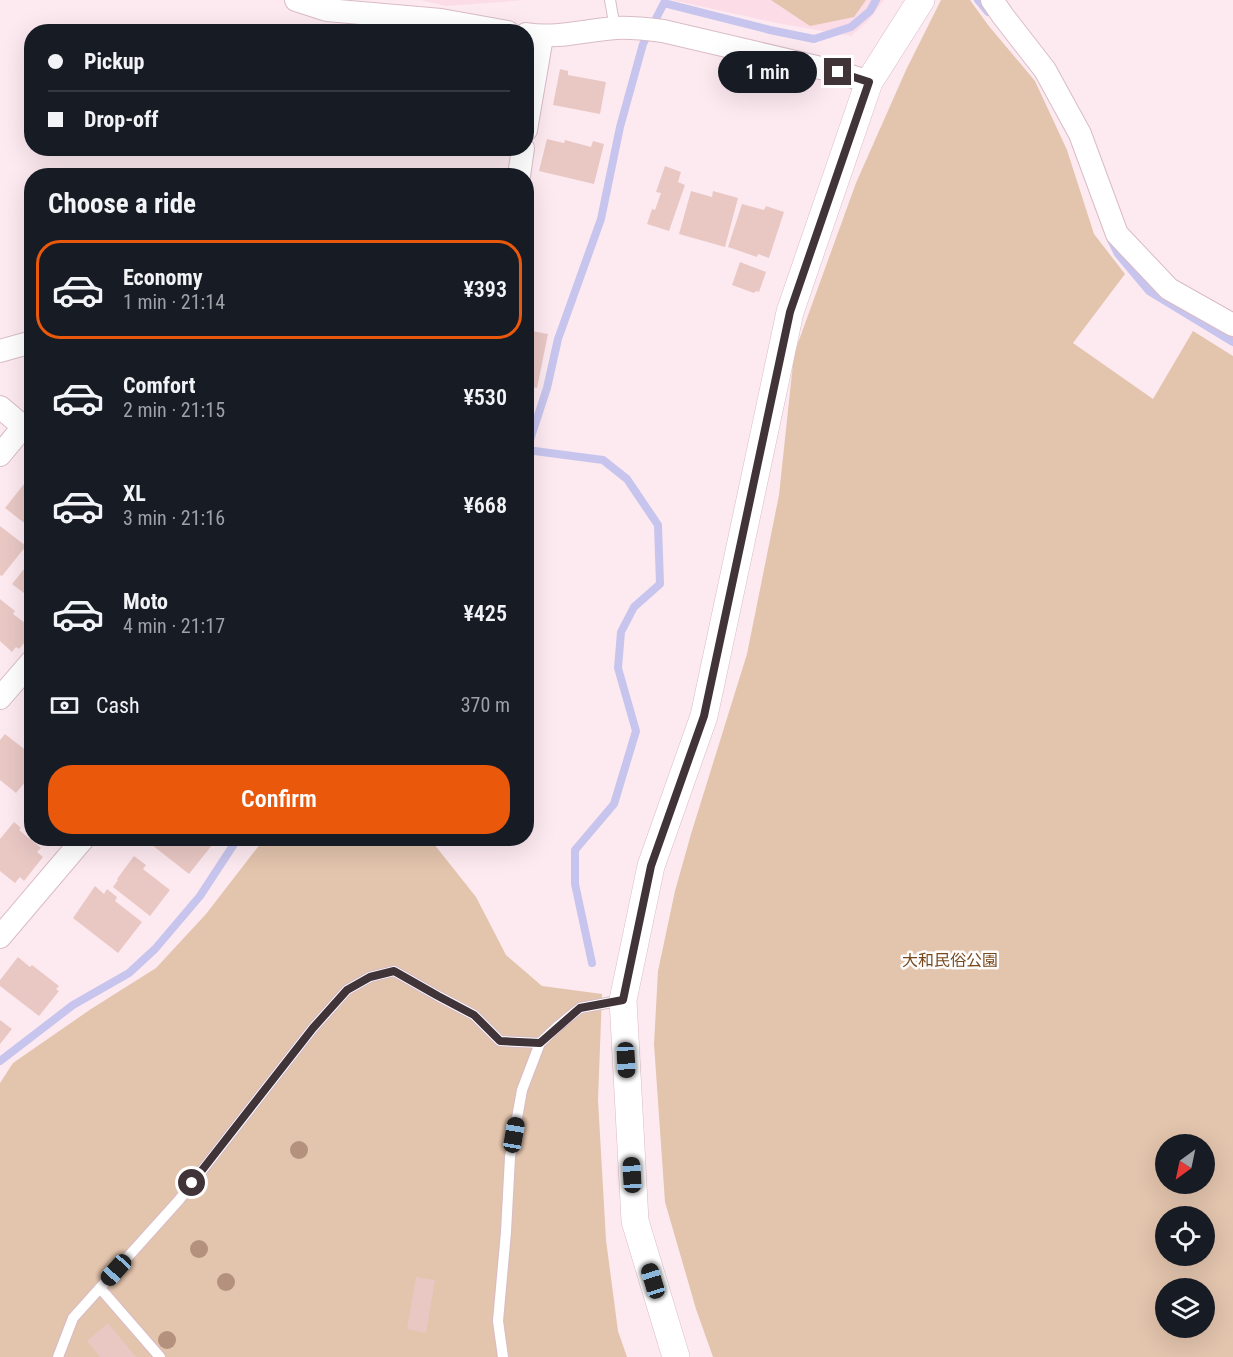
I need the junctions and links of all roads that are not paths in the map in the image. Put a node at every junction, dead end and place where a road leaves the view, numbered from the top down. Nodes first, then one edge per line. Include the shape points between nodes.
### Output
1 (297, 0) edge
2 (610, 0) edge
3 (921, 0) edge
4 (992, 0) edge
5 (459, 24) edge
6 (625, 28) junction
7 (534, 36) edge
8 (869, 82) junction
9 (1233, 325) edge
10 (24, 344) edge
11 (0, 351) edge
12 (0, 407) edge
13 (24, 427) edge
14 (24, 433) edge
15 (0, 454) edge
16 (24, 668) edge
17 (4, 686) edge
18 (77, 846) edge
19 (0, 937) edge
20 (623, 1000) junction
21 (540, 1043) junction
22 (100, 1288) junction
23 (58, 1357) edge
24 (160, 1357) edge
25 (503, 1357) edge
26 (676, 1357) edge

1 - 5 street via 327,10
2 - 6 lane
3 - 8 street
4 - 9 street via 1046,70 1080,134 1117,234 1169,289
6 - 7 street
6 - 8 street via 663,31
8 - 20 street via 790,312 704,716 651,866
10 - 11 street
12 - 13 street
14 - 15 street
16 - 17 street
18 - 19 street
20 - 21 lane via 580,1008
20 - 26 street via 634,1221
21 - 22 lane via 500,1041 474,1015 394,971 370,977 347,990 313,1028 178,1200
21 - 25 lane via 522,1090 510,1157 498,1321
22 - 23 lane via 73,1318
22 - 24 lane

